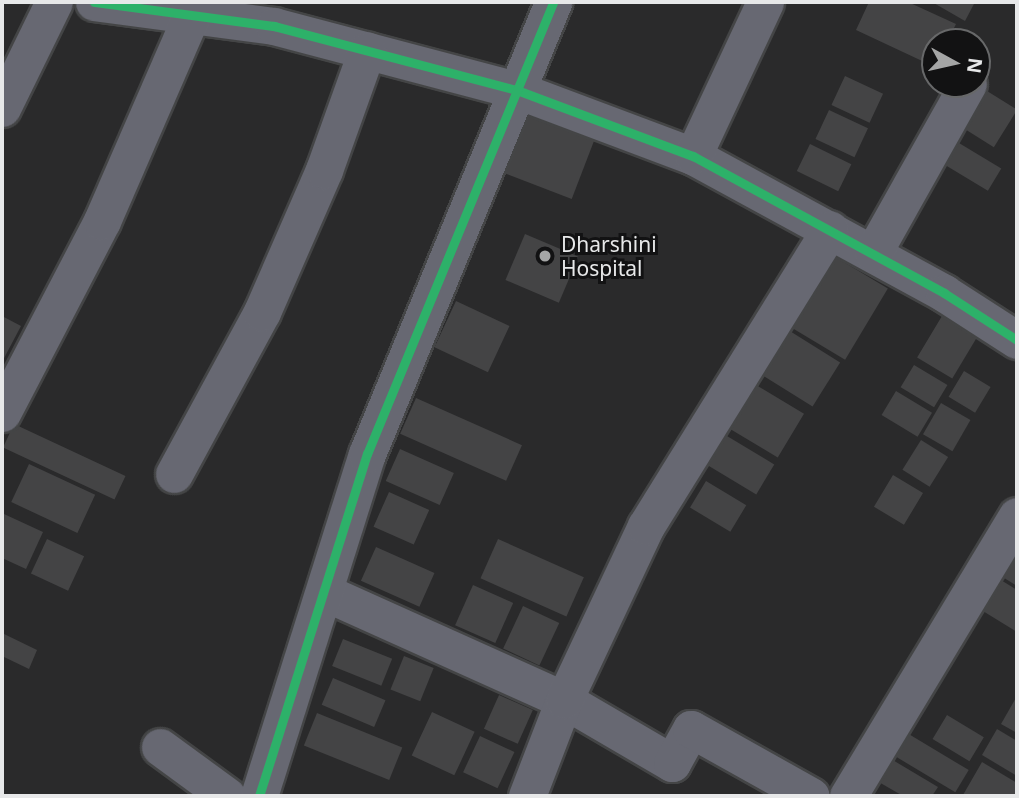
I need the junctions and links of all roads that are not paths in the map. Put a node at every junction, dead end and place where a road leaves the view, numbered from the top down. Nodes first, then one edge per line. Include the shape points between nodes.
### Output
1 (54, 2) edge
2 (94, 2) edge
3 (553, 2) edge
4 (765, 2) edge
5 (193, 12) junction
6 (279, 14) edge
7 (367, 50) junction
8 (517, 90) junction
9 (960, 98) edge
10 (2, 108) edge
11 (693, 156) junction
12 (830, 229) junction
13 (873, 253) junction
14 (1017, 340) edge
15 (2, 413) edge
16 (174, 474) dead end
17 (1017, 516) edge
18 (326, 593) junction
19 (564, 700) junction
20 (160, 747) dead end
21 (227, 796) edge
22 (259, 796) edge
23 (527, 796) edge
24 (811, 796) edge
25 (848, 796) edge

1 - 10 street
2 - 5 street
3 - 8 street
4 - 11 street
5 - 6 street
5 - 15 street via 102,222
6 - 7 street
7 - 8 street
7 - 16 street via 324,170 262,312
8 - 11 street
8 - 18 street via 367,454 343,522
9 - 13 street
11 - 12 street
12 - 13 street
12 - 19 street via 646,526
13 - 14 street
17 - 25 street
18 - 19 street
18 - 22 street
19 - 23 street
19 - 24 street via 672,763 691,729
20 - 21 street

